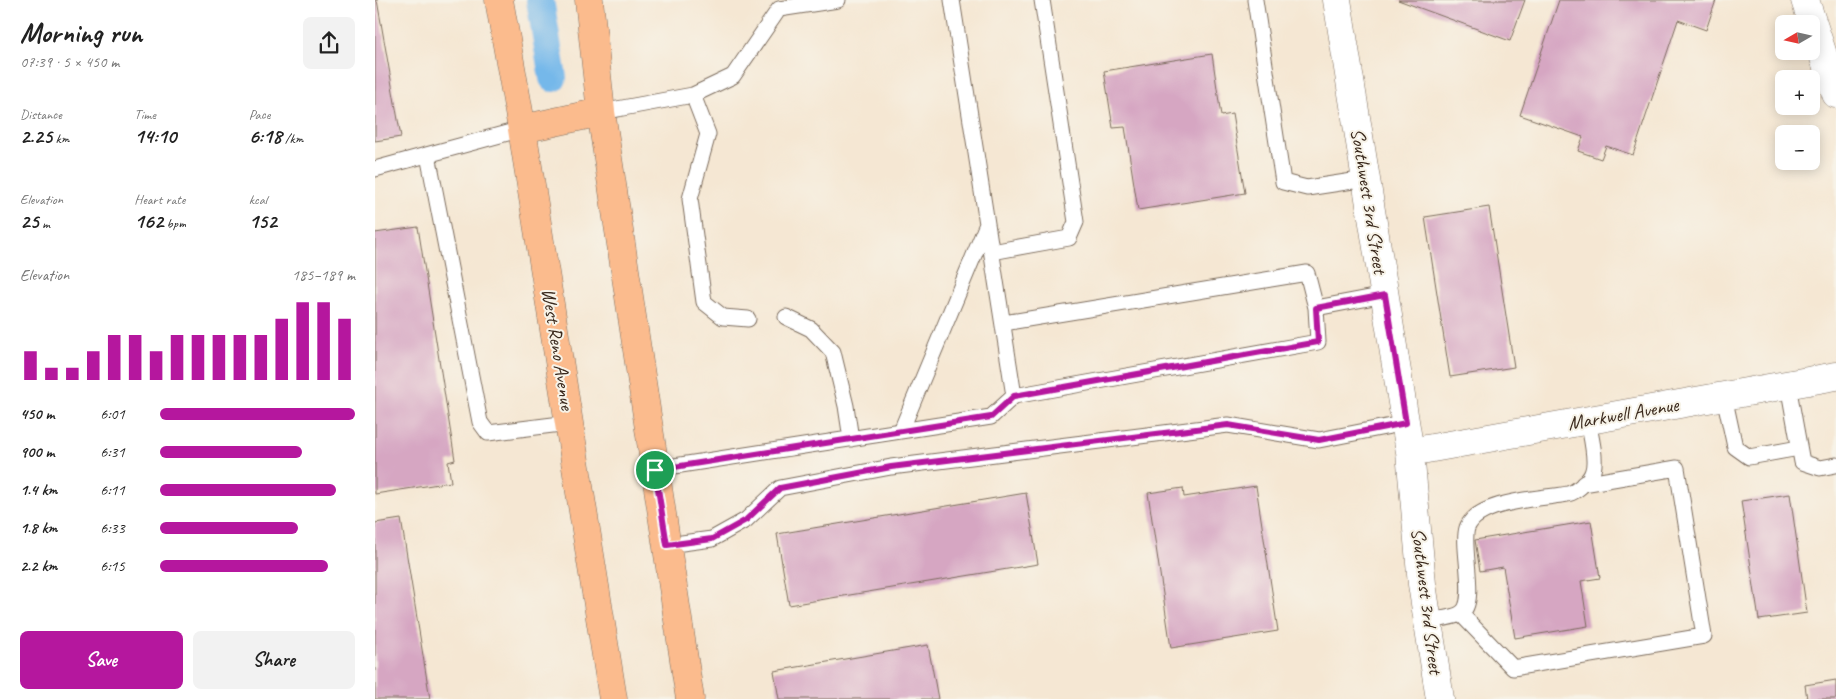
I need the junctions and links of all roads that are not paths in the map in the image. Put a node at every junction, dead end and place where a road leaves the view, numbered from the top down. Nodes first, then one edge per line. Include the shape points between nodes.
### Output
1 (499, 0) edge
2 (589, 0) edge
3 (838, 0) edge
4 (952, 0) edge
5 (1042, 0) edge
6 (1255, 0) edge
7 (1337, 0) edge
8 (1805, 0) edge
9 (776, 5) edge
10 (1836, 94) edge
11 (693, 95) junction
12 (601, 112) junction
13 (522, 129) junction
14 (428, 155) junction
15 (375, 169) edge
16 (1366, 179) junction
17 (987, 222) junction
18 (992, 252) junction
19 (1385, 295) junction
20 (1316, 308) junction
21 (786, 317) dead end
22 (747, 319) dead end
23 (1004, 323) junction
24 (1836, 376) edge
25 (1788, 385) junction
26 (1014, 396) junction
27 (1724, 396) junction
28 (1588, 420) junction
29 (569, 423) junction
30 (1406, 423) junction
31 (901, 431) junction
32 (851, 439) junction
33 (1799, 448) junction
34 (1410, 452) junction
35 (1836, 465) edge
36 (655, 470) junction
37 (1583, 484) junction
38 (667, 545) junction
39 (1461, 614) junction
40 (1428, 621) junction
41 (613, 699) edge
42 (690, 699) edge
43 (1440, 699) edge

1 - 13 main road, West Reno Avenue
2 - 12 main road
3 - 9 lane
4 - 17 lane
5 - 18 lane via 1076,222 1069,238
6 - 16 lane via 1283,182 1307,188
7 - 16 street, Southwest 3rd Street
8 - 10 street
9 - 11 lane via 733,76
11 - 12 lane
11 - 22 lane via 708,134 689,199 704,302 723,317
12 - 13 main road
12 - 36 main road
13 - 14 lane
13 - 29 main road, West Reno Avenue
14 - 15 lane
14 - 29 lane via 479,422 488,432
16 - 19 street, Southwest 3rd Street
17 - 18 lane
17 - 31 lane
18 - 23 lane
19 - 20 lane
19 - 30 street, Southwest 3rd Street
20 - 23 lane via 1307,273
20 - 26 lane via 1318,342
21 - 32 lane via 811,329 833,352
23 - 26 lane
24 - 25 street, Markwell Avenue
25 - 27 street, Markwell Avenue
25 - 33 lane
26 - 31 lane via 991,417
27 - 28 street, Markwell Avenue
27 - 33 lane via 1735,448 1749,456
28 - 34 street, Markwell Avenue
28 - 37 lane via 1594,458 1592,474
29 - 41 main road, West Reno Avenue
30 - 34 street, Southwest 3rd Street
30 - 38 lane via 1319,440 1228,425 891,467 780,488 746,520 712,539
31 - 32 lane
32 - 36 lane
33 - 35 lane via 1802,462 1819,468
34 - 40 street, Southwest 3rd Street
36 - 38 main road
37 - 39 lane via 1573,493 1491,508 1474,519 1467,528 1469,585 1467,608
37 - 39 lane via 1677,468 1704,636 1513,668
38 - 42 main road
39 - 40 lane
40 - 43 street, Southwest 3rd Street

